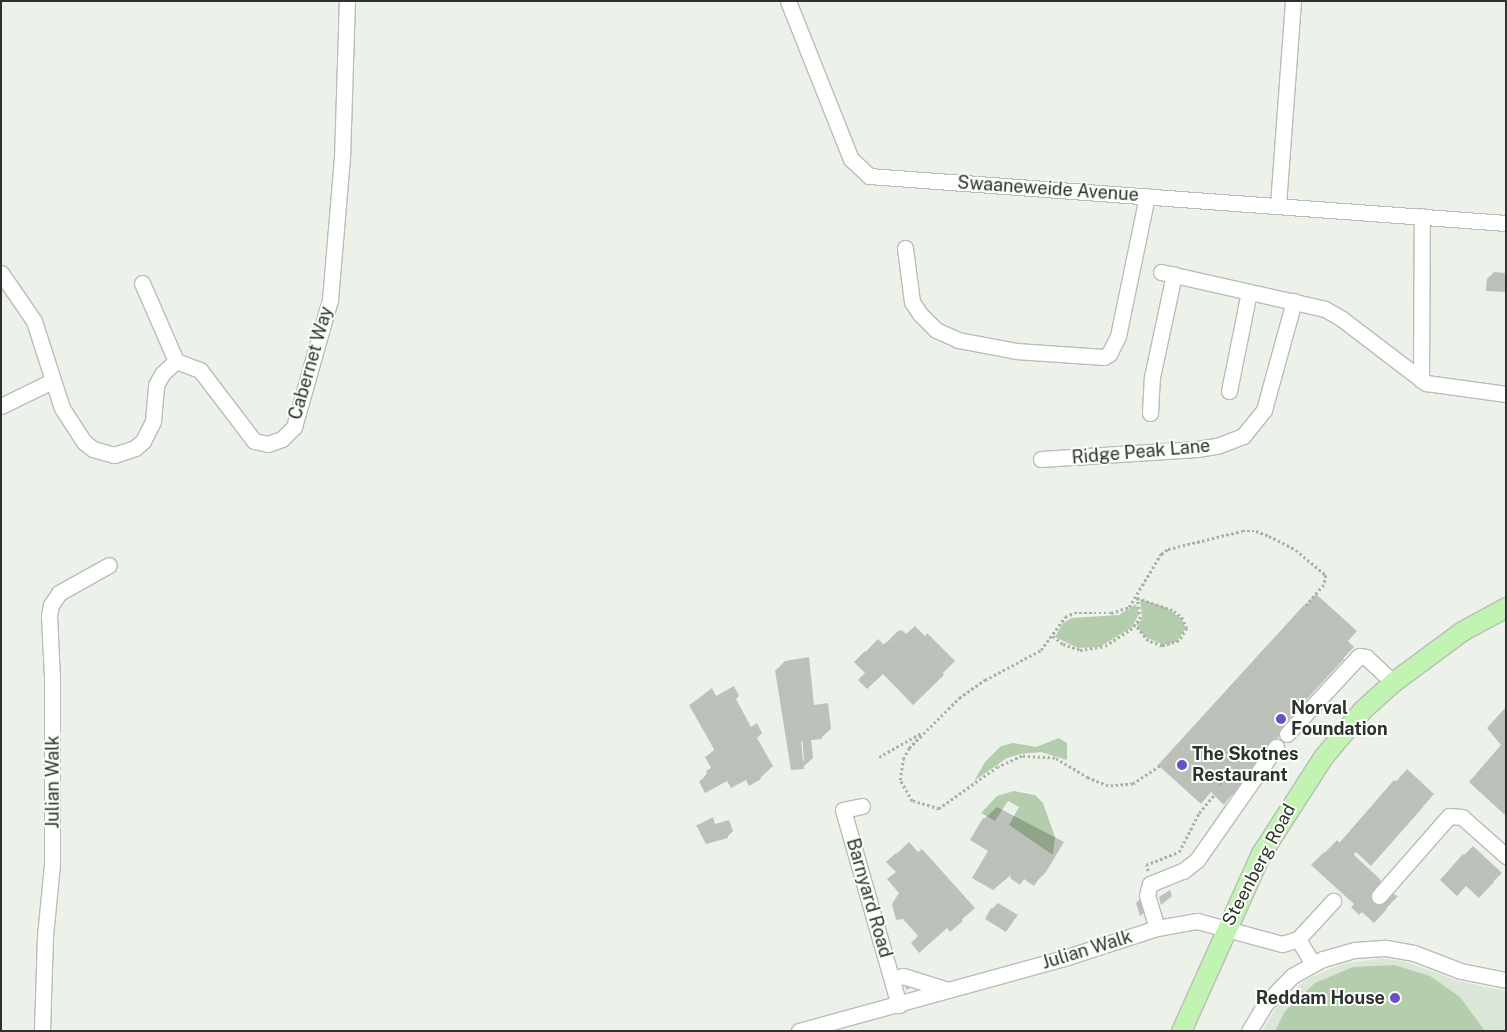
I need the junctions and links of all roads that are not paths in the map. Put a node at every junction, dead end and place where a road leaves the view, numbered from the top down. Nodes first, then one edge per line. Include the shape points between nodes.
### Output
1 (347, 1) edge
2 (788, 1) edge
3 (1293, 1) edge
4 (1147, 196) junction
5 (1278, 205) junction
6 (1422, 216) junction
7 (1506, 222) edge
8 (905, 248) dead end
9 (1, 273) edge
10 (142, 283) dead end
11 (1249, 292) junction
12 (1294, 301) junction
13 (176, 361) junction
14 (1420, 380) junction
15 (52, 381) junction
16 (1229, 391) dead end
17 (1506, 394) edge
18 (1, 406) edge
19 (1150, 413) dead end
20 (1041, 459) dead end
21 (109, 565) dead end
22 (1506, 607) edge
23 (1393, 682) junction
24 (1287, 734) dead end
25 (1276, 747) dead end
26 (862, 806) dead end
27 (1506, 856) edge
28 (1379, 896) dead end
29 (1333, 901) dead end
30 (1226, 926) junction
31 (1157, 928) junction
32 (1298, 939) junction
33 (1313, 964) junction
34 (893, 979) junction
35 (1506, 980) edge
36 (948, 990) junction
37 (899, 1005) junction
38 (42, 1031) edge
39 (800, 1031) edge
40 (1181, 1031) edge
41 (1250, 1031) edge

1 - 13 street, Cabernet Way via 341,167 330,300 294,427 276,443 254,441 204,374 192,365
2 - 4 street, Swaaneweide Avenue via 851,159 869,176
3 - 5 street
4 - 5 street, Swaaneweide Avenue
4 - 8 street via 1118,336 1104,357 1016,351 958,340 936,330 912,302
5 - 6 street, Swaaneweide Avenue
6 - 7 street, Swaaneweide Avenue
6 - 14 street
9 - 15 street via 34,321
10 - 13 street
11 - 12 street
11 - 16 street
11 - 19 street via 1167,273
12 - 14 street via 1335,314
12 - 20 street, Ridge Peak Lane via 1264,410 1243,436 1217,446 1197,449
13 - 15 street via 156,385 153,421 143,441 135,448 114,455 84,442 62,408
14 - 17 street via 1436,386
15 - 18 street
21 - 38 street, Julian Walk via 59,593 51,605 49,616 53,687 52,864 45,936
22 - 23 main road, Steenberg Road via 1462,631
23 - 24 street via 1366,657 1359,656
23 - 30 main road, Steenberg Road via 1362,710 1306,781 1260,855
25 - 31 street via 1197,860 1183,871 1150,884 1147,895
26 - 34 street, Barnyard Road via 843,810
27 - 28 street via 1462,817 1448,816
29 - 32 street
30 - 31 street, Julian Walk via 1197,921
30 - 32 street, Julian Walk via 1282,944
30 - 40 main road, Steenberg Road
31 - 36 street, Julian Walk
32 - 33 street
33 - 35 street via 1339,953 1386,948 1414,953 1480,976
33 - 41 street via 1277,990
34 - 36 street via 903,976
34 - 37 street, Barnyard Road
36 - 37 street, Julian Walk
37 - 39 street, Julian Walk

